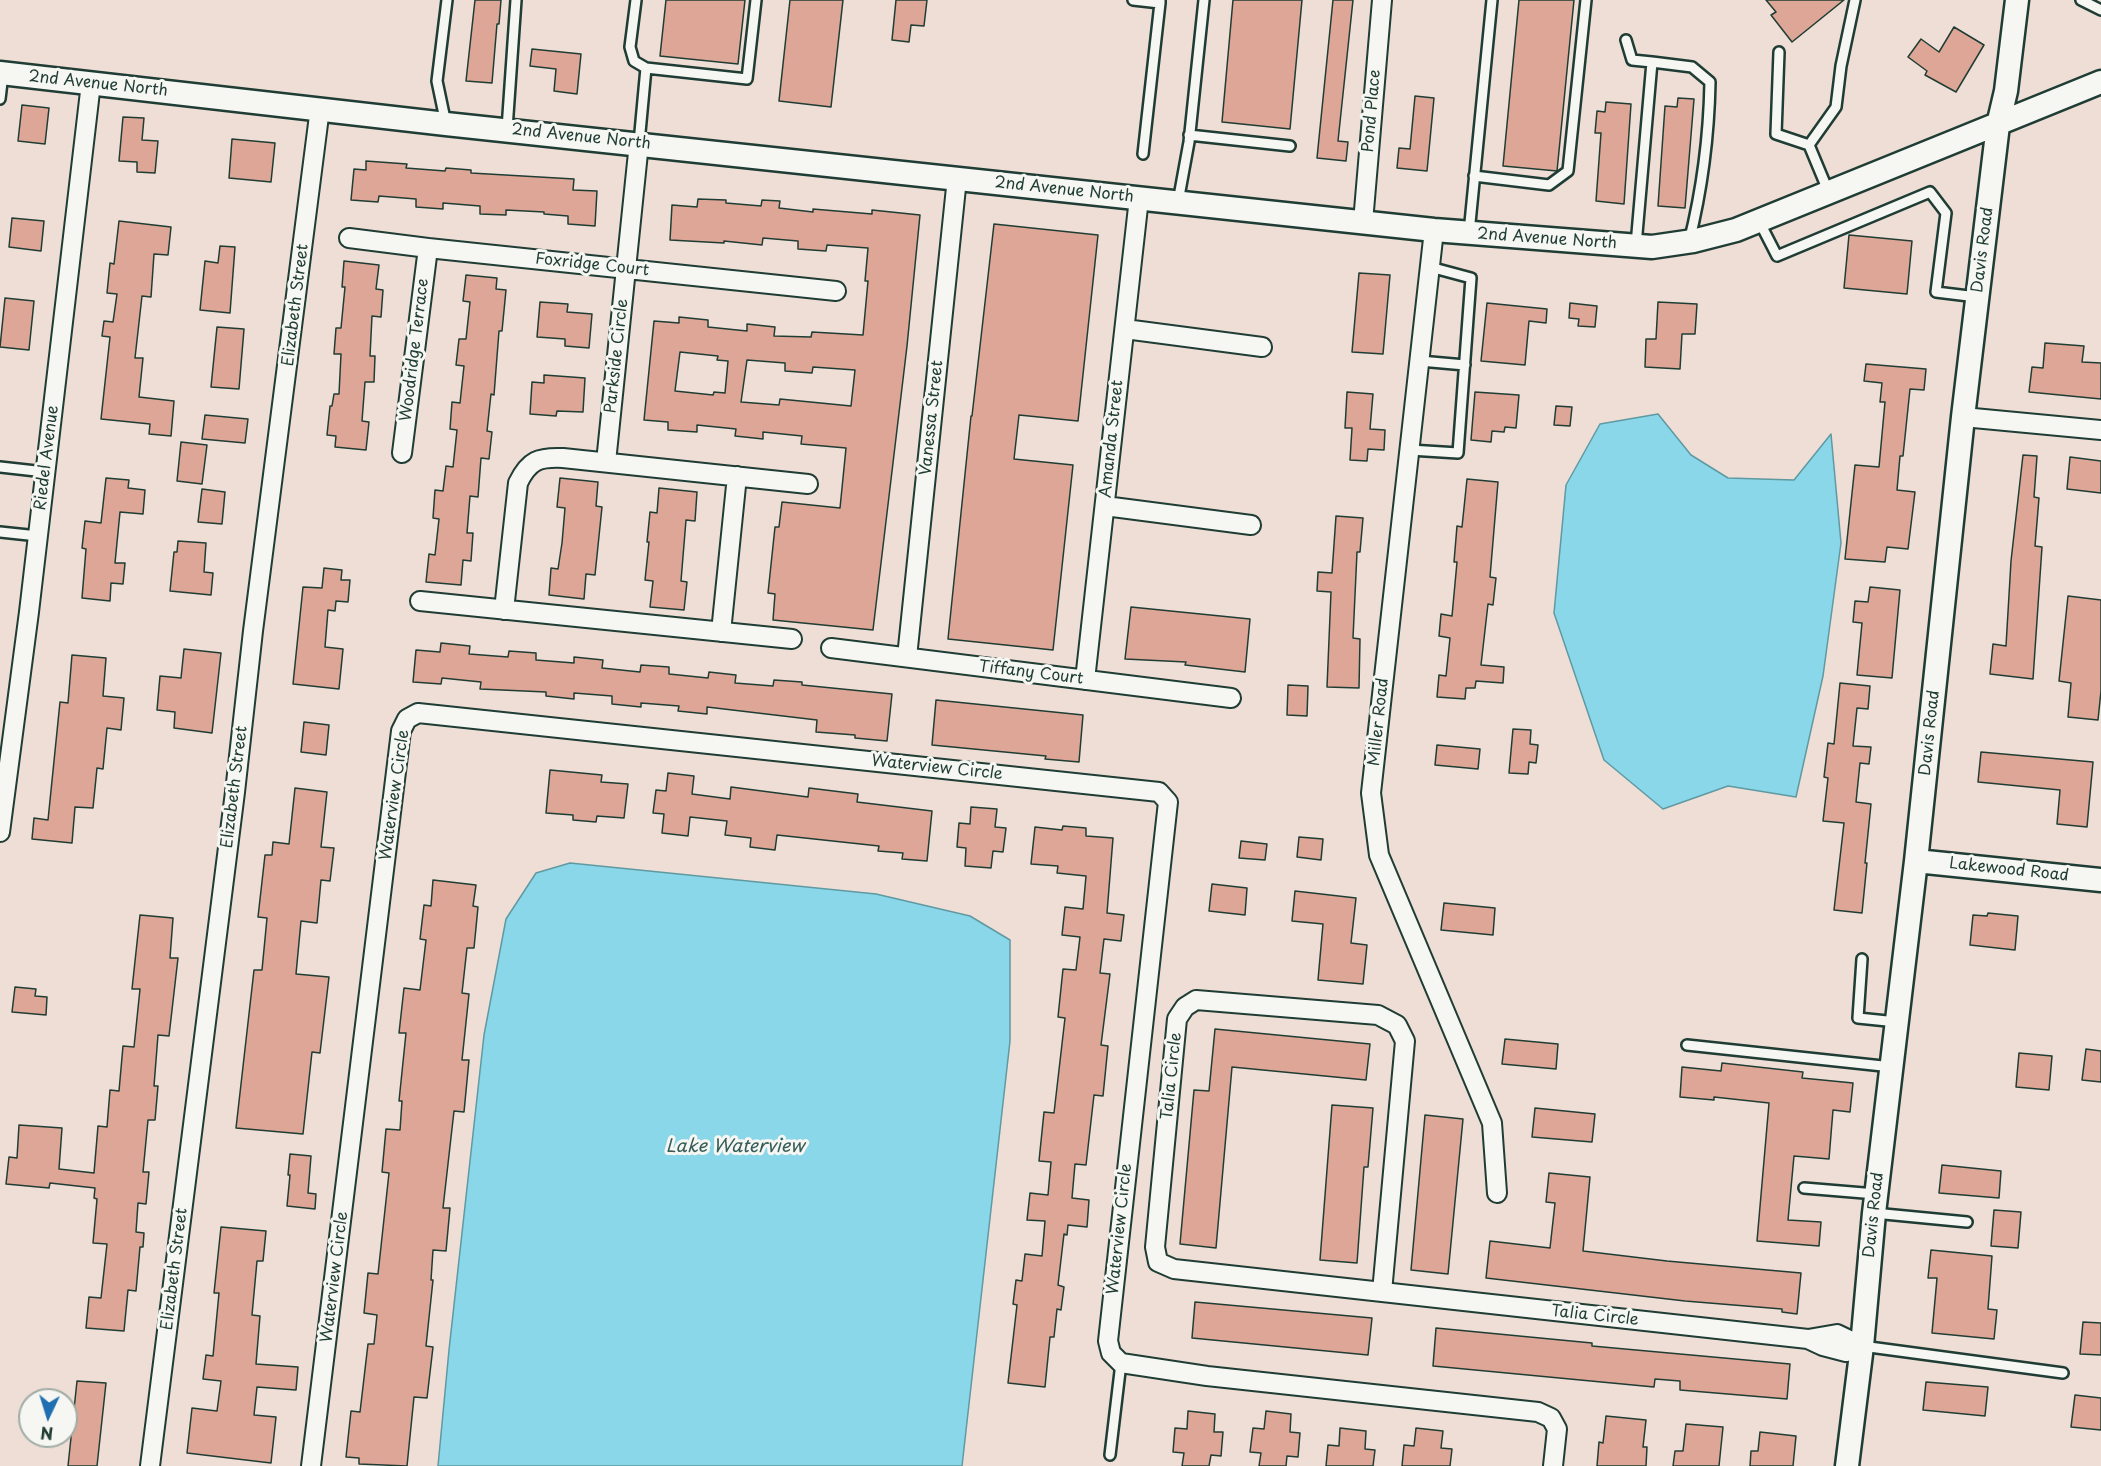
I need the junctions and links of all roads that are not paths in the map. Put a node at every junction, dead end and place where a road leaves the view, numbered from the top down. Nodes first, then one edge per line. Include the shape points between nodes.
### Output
1 (447, 0) edge
2 (516, 0) edge
3 (636, 0) edge
4 (756, 0) edge
5 (1133, 0) edge
6 (1204, 0) edge
7 (1382, 0) edge
8 (1492, 0) edge
9 (1586, 0) edge
10 (1855, 0) edge
11 (2017, 0) edge
12 (2081, 0) edge
13 (1160, 1) edge
14 (2098, 6) edge
15 (1626, 40) dead end
16 (1779, 52) dead end
17 (1652, 63) junction
18 (646, 68) junction
19 (1, 73) edge
20 (2101, 82) edge
21 (91, 83) junction
22 (0, 99) edge
23 (321, 108) junction
24 (446, 124) junction
25 (1998, 125) junction
26 (507, 130) junction
27 (1189, 135) junction
28 (639, 143) junction
29 (1809, 145) junction
30 (1290, 146) dead end
31 (1143, 154) dead end
32 (1474, 176) junction
33 (957, 178) junction
34 (1829, 193) junction
35 (1140, 198) junction
36 (1178, 202) junction
37 (1759, 221) junction
38 (1363, 222) junction
39 (1434, 230) junction
40 (1468, 233) junction
41 (349, 238) dead end
42 (1689, 242) junction
43 (1636, 245) junction
44 (428, 248) junction
45 (1430, 267) junction
46 (626, 269) junction
47 (836, 291) dead end
48 (1977, 297) junction
49 (1125, 328) junction
50 (1262, 346) dead end
51 (1420, 361) junction
52 (1465, 365) junction
53 (1963, 417) junction
54 (2101, 430) edge
55 (1410, 450) junction
56 (402, 453) dead end
57 (606, 462) junction
58 (0, 467) edge
59 (45, 472) junction
60 (737, 477) junction
61 (808, 484) dead end
62 (1105, 506) junction
63 (1251, 525) dead end
64 (0, 532) edge
65 (38, 536) junction
66 (420, 601) dead end
67 (504, 610) junction
68 (721, 632) junction
69 (792, 639) dead end
70 (831, 648) dead end
71 (907, 657) junction
72 (1085, 680) junction
73 (1231, 698) dead end
74 (0, 831) edge
75 (1916, 861) junction
76 (2101, 880) edge
77 (1862, 958) dead end
78 (1897, 1022) junction
79 (1687, 1045) dead end
80 (1892, 1067) junction
81 (1803, 1188) dead end
82 (1497, 1193) dead end
83 (1875, 1204) junction
84 (1967, 1222) dead end
85 (1382, 1292) junction
86 (1862, 1346) junction
87 (1121, 1363) junction
88 (2063, 1373) dead end
89 (1110, 1455) dead end
90 (150, 1466) edge
91 (311, 1466) edge
92 (1554, 1466) edge
93 (1847, 1466) edge

1 - 24 lane via 437,81
2 - 26 lane
3 - 18 lane via 630,47 634,61
4 - 18 lane via 747,79
5 - 13 lane
6 - 27 lane
7 - 38 street, Pond Place
8 - 32 lane
9 - 32 lane via 1568,171 1549,185
10 - 29 lane via 1836,106
11 - 25 street, Davis Road
12 - 14 lane
13 - 31 lane
15 - 17 lane via 1632,60
16 - 29 lane via 1776,134
17 - 42 lane via 1692,67 1710,82 1704,170
17 - 43 lane
18 - 28 lane
19 - 21 street, 2nd Avenue North
19 - 22 lane
20 - 25 street, 2nd Avenue North
21 - 23 street, 2nd Avenue North
21 - 59 street, Riedel Avenue
23 - 24 street, 2nd Avenue North
23 - 90 street, Elizabeth Street
24 - 26 street, 2nd Avenue North
25 - 34 street, 2nd Avenue North
25 - 48 street, Davis Road
26 - 28 street, 2nd Avenue North
27 - 30 lane
27 - 36 lane
28 - 33 street, 2nd Avenue North
28 - 46 street, Parkside Circle
29 - 34 lane
32 - 40 lane
33 - 35 street, 2nd Avenue North
33 - 71 street, Vanessa Street
34 - 37 street, 2nd Avenue North
35 - 36 street, 2nd Avenue North
35 - 49 street, Amanda Street
36 - 38 street, 2nd Avenue North
37 - 42 street, 2nd Avenue North
37 - 48 lane via 1777,256 1930,192 1946,213 1936,292
38 - 39 street, 2nd Avenue North
39 - 40 street, 2nd Avenue North
39 - 45 street, Miller Road
40 - 43 street, 2nd Avenue North
41 - 44 street, Foxridge Court
42 - 43 street, 2nd Avenue North
44 - 46 street, Foxridge Court
44 - 56 street, Woodridge Terrace
45 - 51 street, Miller Road
45 - 52 lane via 1471,278
46 - 47 street, Foxridge Court
46 - 57 street, Parkside Circle
48 - 53 street, Davis Road
49 - 50 street
49 - 62 street, Amanda Street
51 - 52 lane
51 - 55 street, Miller Road
52 - 55 lane via 1458,453
53 - 54 street
53 - 75 street, Davis Road
55 - 82 street, Miller Road via 1371,793 1379,855 1492,1123
57 - 60 street
57 - 67 street via 546,458 534,461 524,470 518,483
58 - 59 lane
59 - 65 street, Riedel Avenue
60 - 61 street
60 - 68 street
62 - 63 street
62 - 72 street, Amanda Street
64 - 65 lane
65 - 74 street, Riedel Avenue
66 - 67 street
67 - 68 street
68 - 69 street
70 - 71 street, Tiffany Court
71 - 72 street, Tiffany Court
72 - 73 street, Tiffany Court
75 - 76 street, Lakewood Road
75 - 78 street, Davis Road
77 - 78 lane via 1858,1018
78 - 80 street, Davis Road
79 - 80 lane
80 - 83 street, Davis Road
81 - 83 lane
83 - 84 lane
83 - 86 street, Davis Road
85 - 85 street, Talia Circle via 1405,1041 1397,1025 1378,1015 1196,1000 1185,1007 1177,1019 1155,1247 1158,1262 1174,1269
85 - 86 street, Talia Circle via 1808,1340 1837,1334
86 - 88 lane
86 - 93 street, Davis Road
87 - 89 lane
87 - 91 street, Waterview Circle via 1111,1353 1108,1341 1168,802 1159,792 418,713 407,719 401,731
87 - 92 street via 1538,1412 1551,1418 1557,1429

